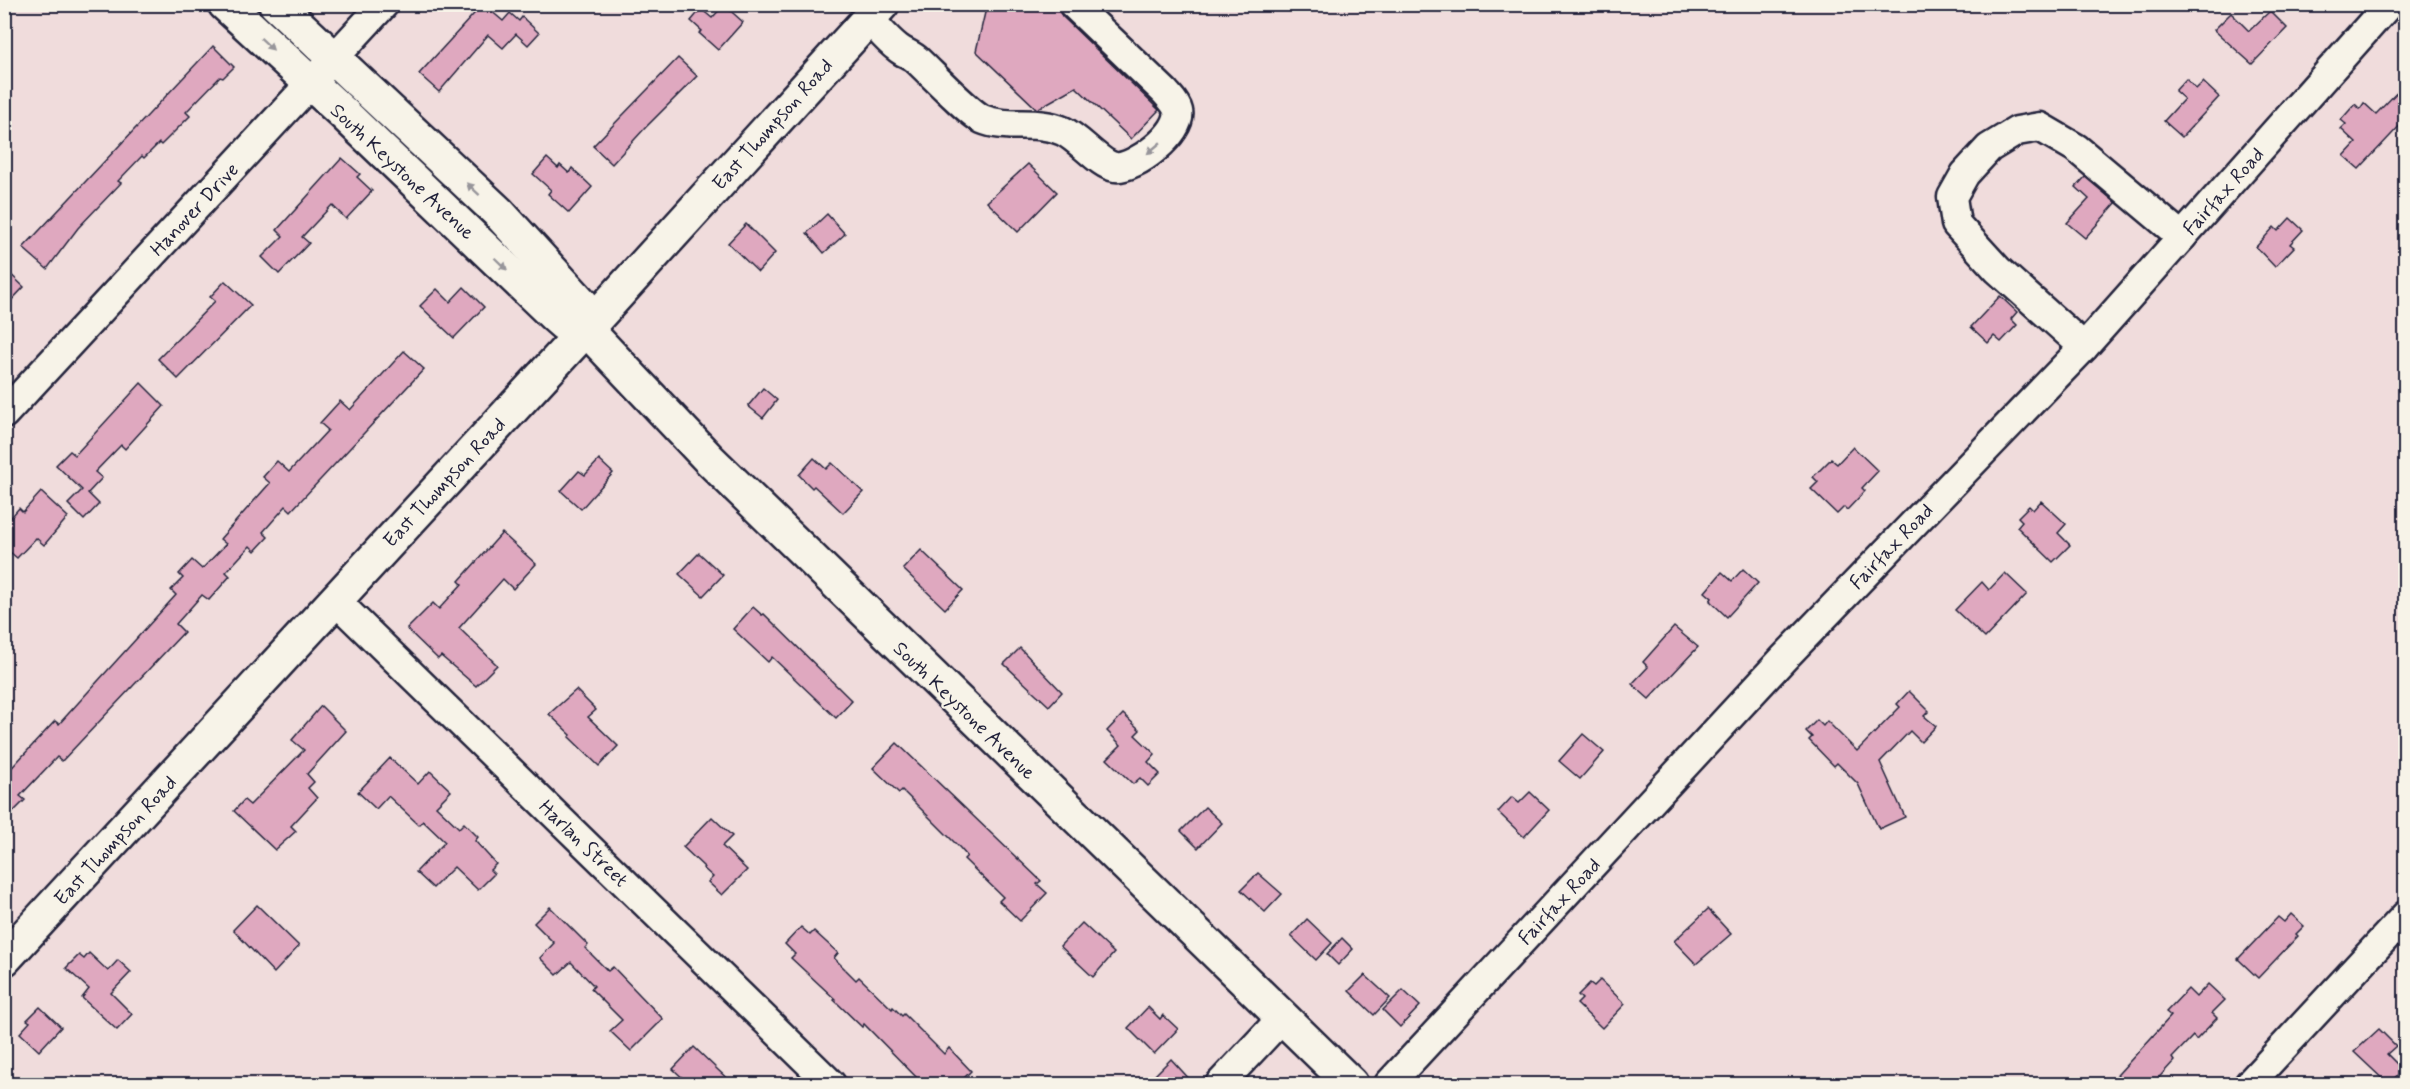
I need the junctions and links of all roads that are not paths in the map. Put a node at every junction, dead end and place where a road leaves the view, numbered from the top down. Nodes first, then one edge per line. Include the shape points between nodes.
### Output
1 (225, 4) edge
2 (276, 4) edge
3 (384, 4) edge
4 (1073, 4) edge
5 (2389, 4) edge
6 (875, 12) edge
7 (334, 59) junction
8 (310, 84) junction
9 (2182, 237) junction
10 (586, 329) junction
11 (2084, 347) junction
12 (4, 414) edge
13 (336, 601) junction
14 (2406, 915) edge
15 (4, 959) edge
16 (1282, 1018) junction
17 (831, 1084) edge
18 (1220, 1084) edge
19 (1351, 1084) edge
20 (1389, 1084) edge
21 (2249, 1084) edge

1 -> 8 main road, South Keystone Avenue
2 - 7 main road, South Keystone Avenue
3 - 7 street, Hanover Drive
4 -> 6 street via 1169,97 1178,112 1177,122 1162,142 1125,168 1106,164 1078,139 1060,130 998,125 979,117 914,57 899,49
5 - 9 street, Fairfax Road
6 - 10 main road, East Thompson Road
7 - 8 street, Hanover Drive
10 -> 7 main road, South Keystone Avenue via 582,304 551,268 498,212
8 -> 10 main road, South Keystone Avenue via 556,317 564,324
8 - 12 street, Hanover Drive
9 - 11 street, Fairfax Road
9 - 11 street via 2076,148 2040,128 2017,131 1989,148 1965,174 1952,197 1956,224 1998,270
10 - 13 main road, East Thompson Road
10 - 16 main road, South Keystone Avenue via 709,459
11 - 20 street, Fairfax Road via 1784,658
13 - 15 main road, East Thompson Road
13 - 17 street, Harlan Street
14 - 21 street
16 - 18 street
16 - 19 main road, South Keystone Avenue

